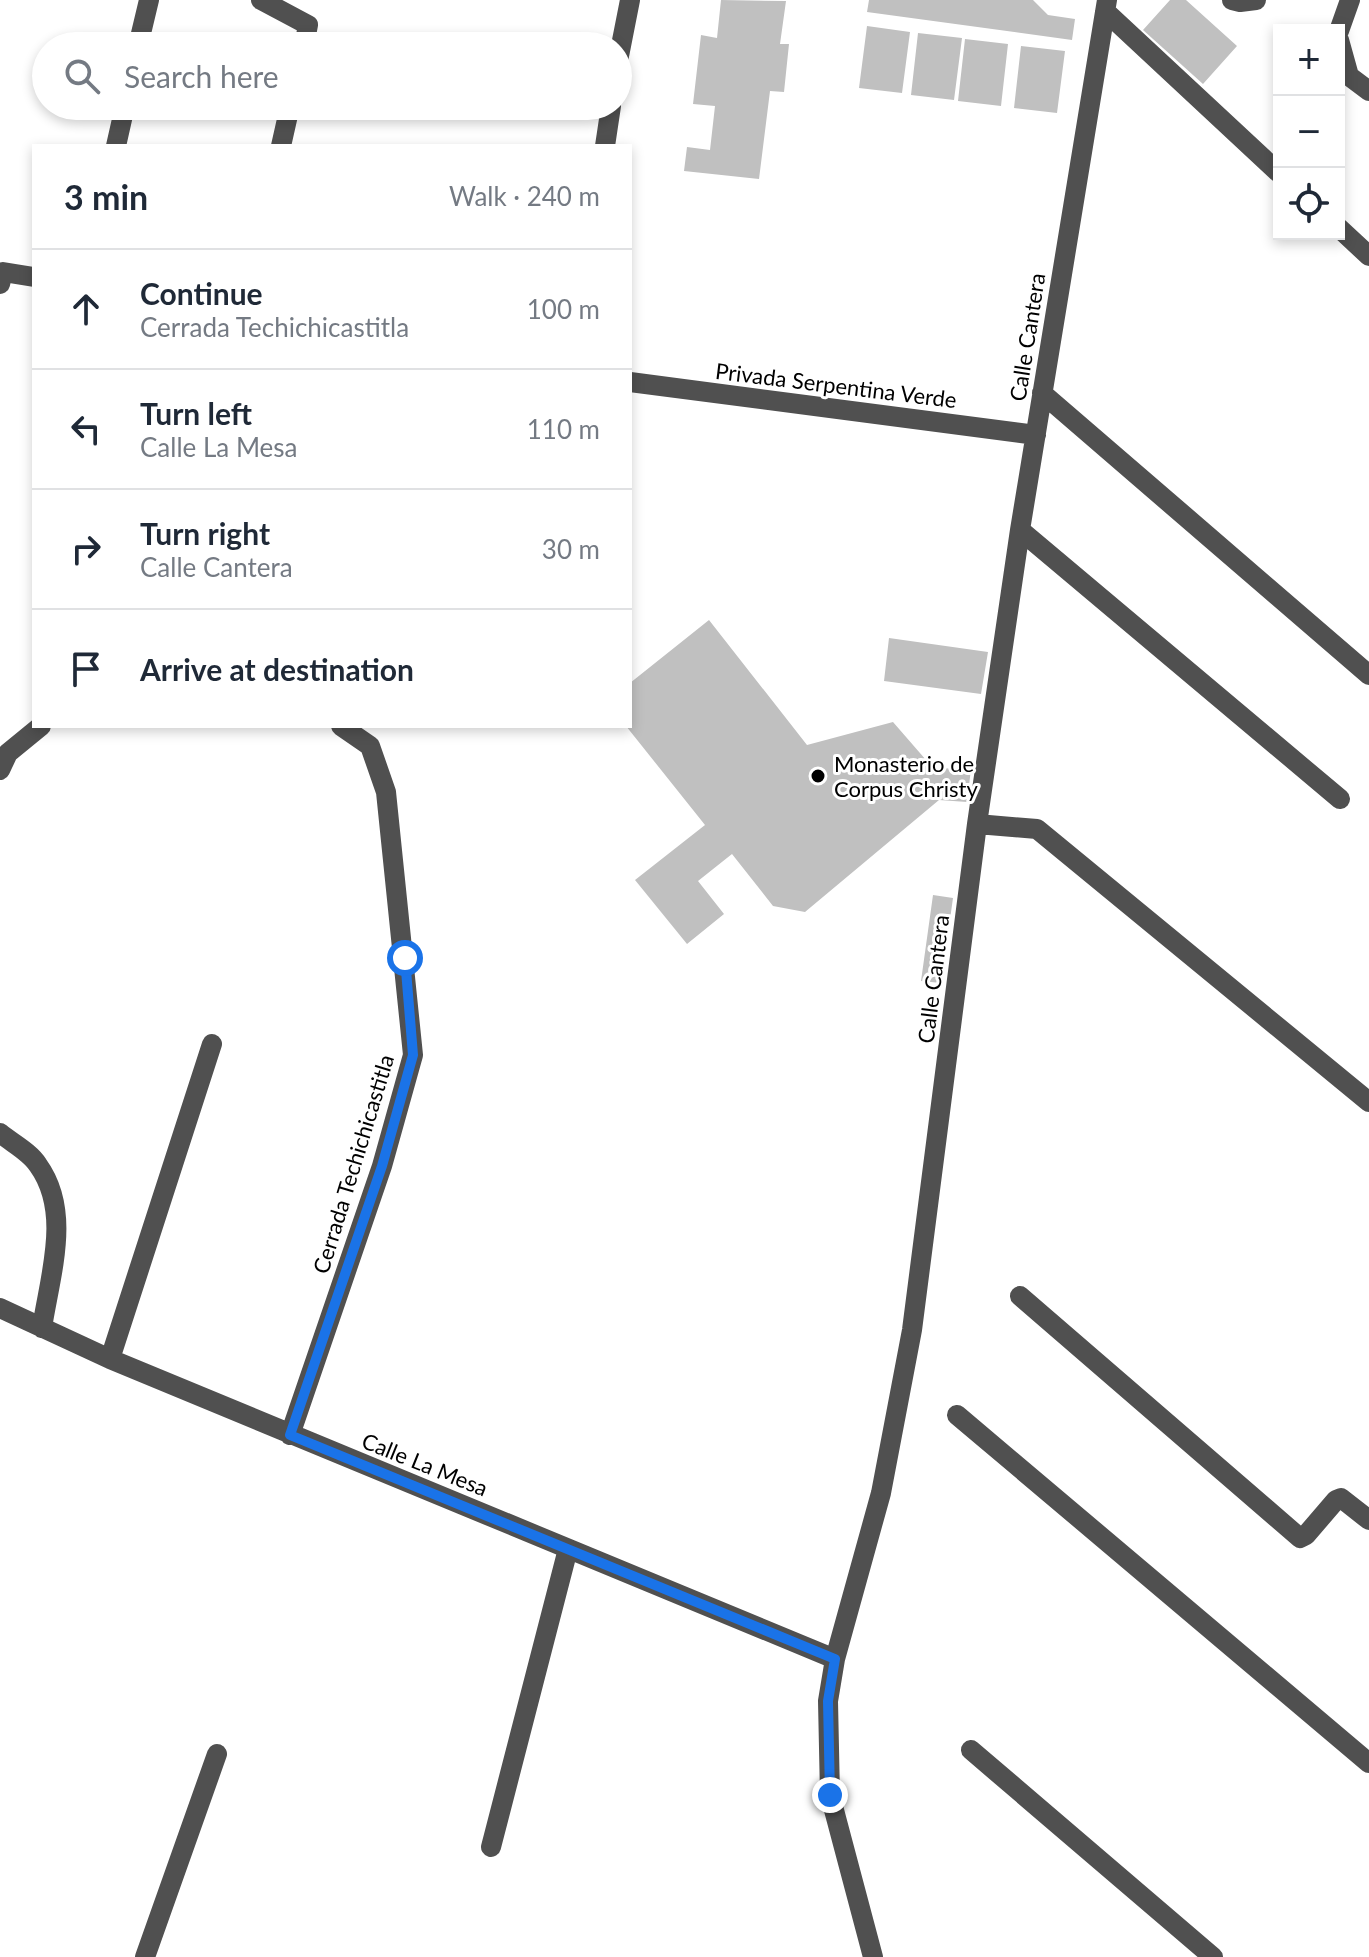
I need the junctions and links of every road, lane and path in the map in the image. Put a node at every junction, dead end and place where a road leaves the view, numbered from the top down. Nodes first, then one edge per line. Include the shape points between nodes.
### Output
1 (149, 0) edge
2 (261, 0) edge
3 (630, 0) edge
4 (1232, 0) edge
5 (1256, 0) edge
6 (1350, 0) edge
7 (1106, 6) edge
8 (1341, 24) edge
9 (141, 32) edge
10 (307, 32) edge
11 (624, 32) edge
12 (1345, 62) edge
13 (1369, 91) edge
14 (122, 120) edge
15 (287, 120) edge
16 (609, 120) edge
17 (116, 144) edge
18 (281, 144) edge
19 (605, 144) edge
20 (1274, 168) edge
21 (1345, 234) edge
22 (1369, 256) edge
23 (32, 277) edge
24 (0, 284) edge
25 (632, 382) edge
26 (1042, 393) junction
27 (1036, 435) junction
28 (1020, 530) junction
29 (1369, 675) edge
30 (39, 728) edge
31 (344, 728) edge
32 (0, 770) edge
33 (1340, 799) dead end
34 (977, 824) junction
35 (212, 1044) dead end
36 (1369, 1102) edge
37 (0, 1133) edge
38 (1020, 1296) dead end
39 (0, 1308) edge
40 (42, 1328) junction
41 (110, 1359) junction
42 (957, 1415) dead end
43 (290, 1435) junction
44 (1369, 1520) edge
45 (568, 1549) junction
46 (835, 1659) junction
47 (971, 1750) dead end
48 (217, 1754) dead end
49 (1369, 1763) edge
50 (491, 1847) dead end
51 (145, 1957) edge
52 (873, 1957) edge
53 (1213, 1957) edge

1 - 9 street
2 - 10 street via 308,25
3 - 11 street
4 - 5 street
6 - 8 street
7 - 20 street
7 - 26 street, Calle Cantera
12 - 13 street via 1349,76
14 - 17 street
15 - 18 street
16 - 19 street
21 - 22 street
23 - 24 street via 3,272
25 - 27 street, Privada Serpentina Verde
26 - 27 street, Calle Cantera
26 - 29 street
27 - 28 street, Calle Cantera
28 - 33 street
28 - 34 street, Calle Cantera
30 - 32 street via 8,753
31 - 43 street, Cerrada Techichicastitla via 370,746 386,792 413,1055 382,1166
34 - 36 street via 1037,829
34 - 46 street, Calle Cantera via 912,1330 881,1493
35 - 41 street
37 - 40 street via 37,1162 52,1189 58,1224
38 - 44 street via 1300,1538 1341,1498
39 - 40 street, Calle La Mesa
40 - 41 street, Calle La Mesa
41 - 43 street, Calle La Mesa
42 - 49 street
43 - 45 street, Calle La Mesa
45 - 46 street, Calle La Mesa
45 - 50 street
46 - 52 street, Calle Cantera via 828,1701 830,1795
47 - 53 street
48 - 51 street

